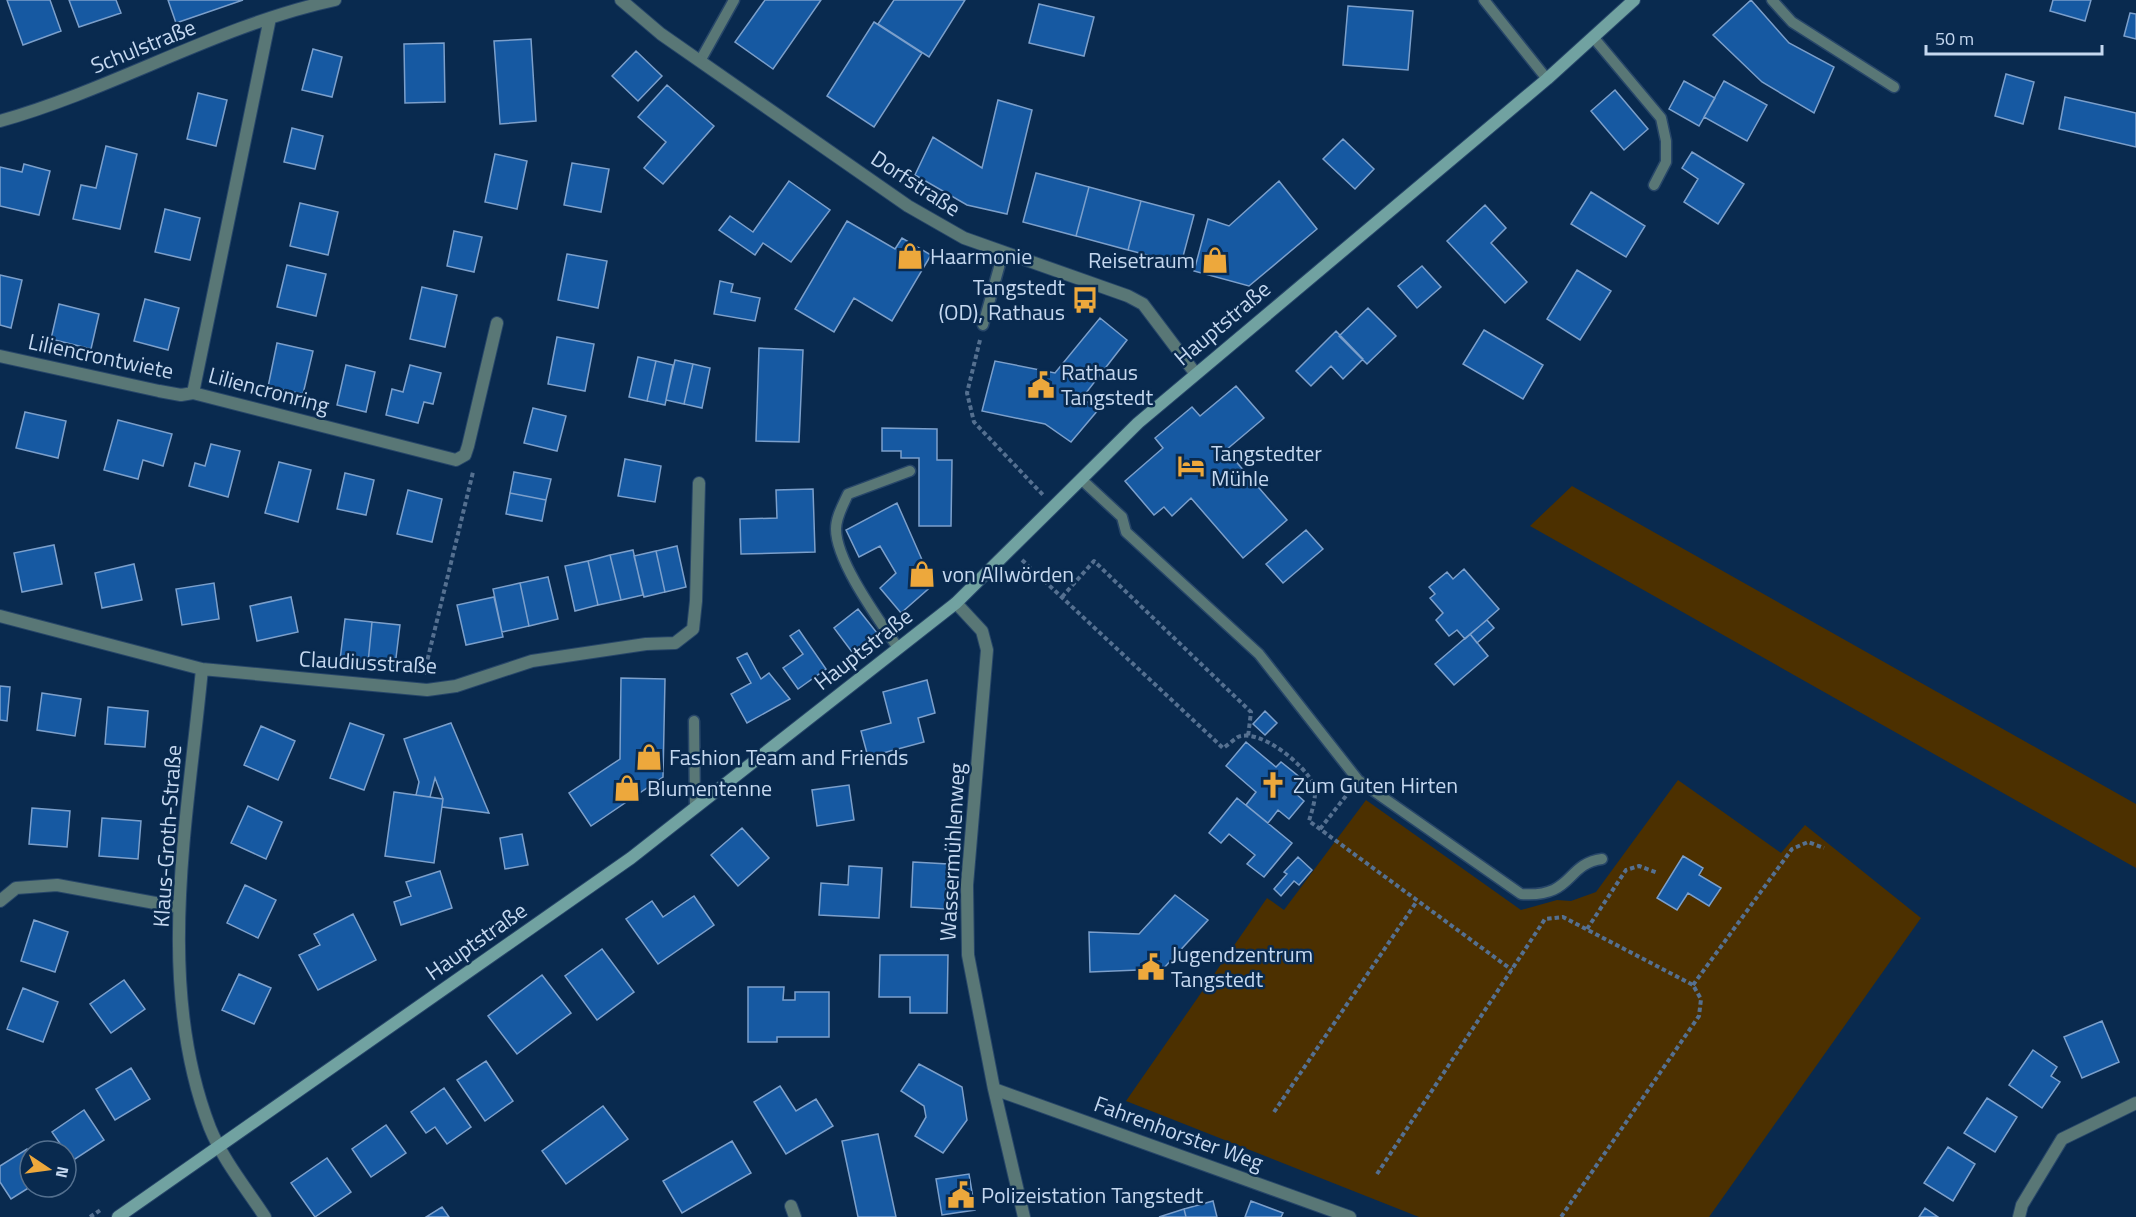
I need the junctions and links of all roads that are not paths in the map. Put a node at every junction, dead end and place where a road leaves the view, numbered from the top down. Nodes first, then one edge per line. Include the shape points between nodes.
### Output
1 (335, 0) edge
2 (621, 0) edge
3 (734, 0) edge
4 (1484, 0) edge
5 (1634, 0) edge
6 (1772, 0) edge
7 (270, 18) junction
8 (1593, 37) junction
9 (700, 61) junction
10 (1547, 79) junction
11 (1894, 87) dead end
12 (0, 122) edge
13 (1654, 185) dead end
14 (1003, 253) junction
15 (497, 323) dead end
16 (983, 325) road end
17 (0, 356) edge
18 (1195, 373) junction
19 (193, 393) junction
20 (910, 471) dead end
21 (1082, 480) junction
22 (699, 483) dead end
23 (956, 603) junction
24 (0, 616) edge
25 (898, 648) junction
26 (202, 669) junction
27 (694, 721) dead end
28 (695, 808) junction
29 (1602, 859) dead end
30 (0, 901) edge
31 (177, 907) junction
32 (994, 1089) junction
33 (2136, 1103) edge
34 (218, 1146) junction
35 (118, 1217) edge
36 (265, 1217) edge
37 (1024, 1217) edge
38 (1350, 1217) edge
39 (2019, 1217) edge

1 - 7 street, Schulstraße
2 - 9 street, Dorfstraße
3 - 9 lane
4 - 10 lane
5 - 8 street, Hauptstraße
6 - 11 lane via 1792,22
7 - 12 street, Schulstraße
7 - 19 street, Liliencronring
8 - 10 street, Hauptstraße
8 - 13 lane via 1661,118 1666,162
9 - 14 street, Dorfstraße via 908,206 964,238
10 - 18 street, Hauptstraße
14 - 16 lane
14 - 18 street, Dorfstraße via 1143,304
15 - 19 street, Liliencronring via 465,455 456,460
17 - 19 street, Liliencrontwiete via 159,391
18 - 21 street, Hauptstraße
20 - 25 lane via 848,494 836,530 840,551
21 - 23 street, Hauptstraße
21 - 29 lane via 1122,517 1126,532 1259,654 1358,780 1521,894 1553,892 1586,864
22 - 26 street, Claudiusstraße via 693,629 675,643 532,660 456,686 421,690
23 - 25 street, Hauptstraße
23 - 32 street, Wassermühlenweg via 982,631 987,650 972,808 967,920 968,955
24 - 26 street, Claudiusstraße
25 - 28 street, Hauptstraße
26 - 31 street, Klaus-Groth-Straße
27 - 28 lane
28 - 34 street, Hauptstraße via 631,858
30 - 31 street via 16,888 57,885
31 - 34 street, Klaus-Groth-Straße via 188,1048
32 - 37 street, Wassermühlenweg
32 - 38 street, Fahrenhorster Weg
33 - 39 street via 2062,1139 2022,1205
34 - 35 street, Hauptstraße
34 - 36 street, Klaus-Groth-Straße

